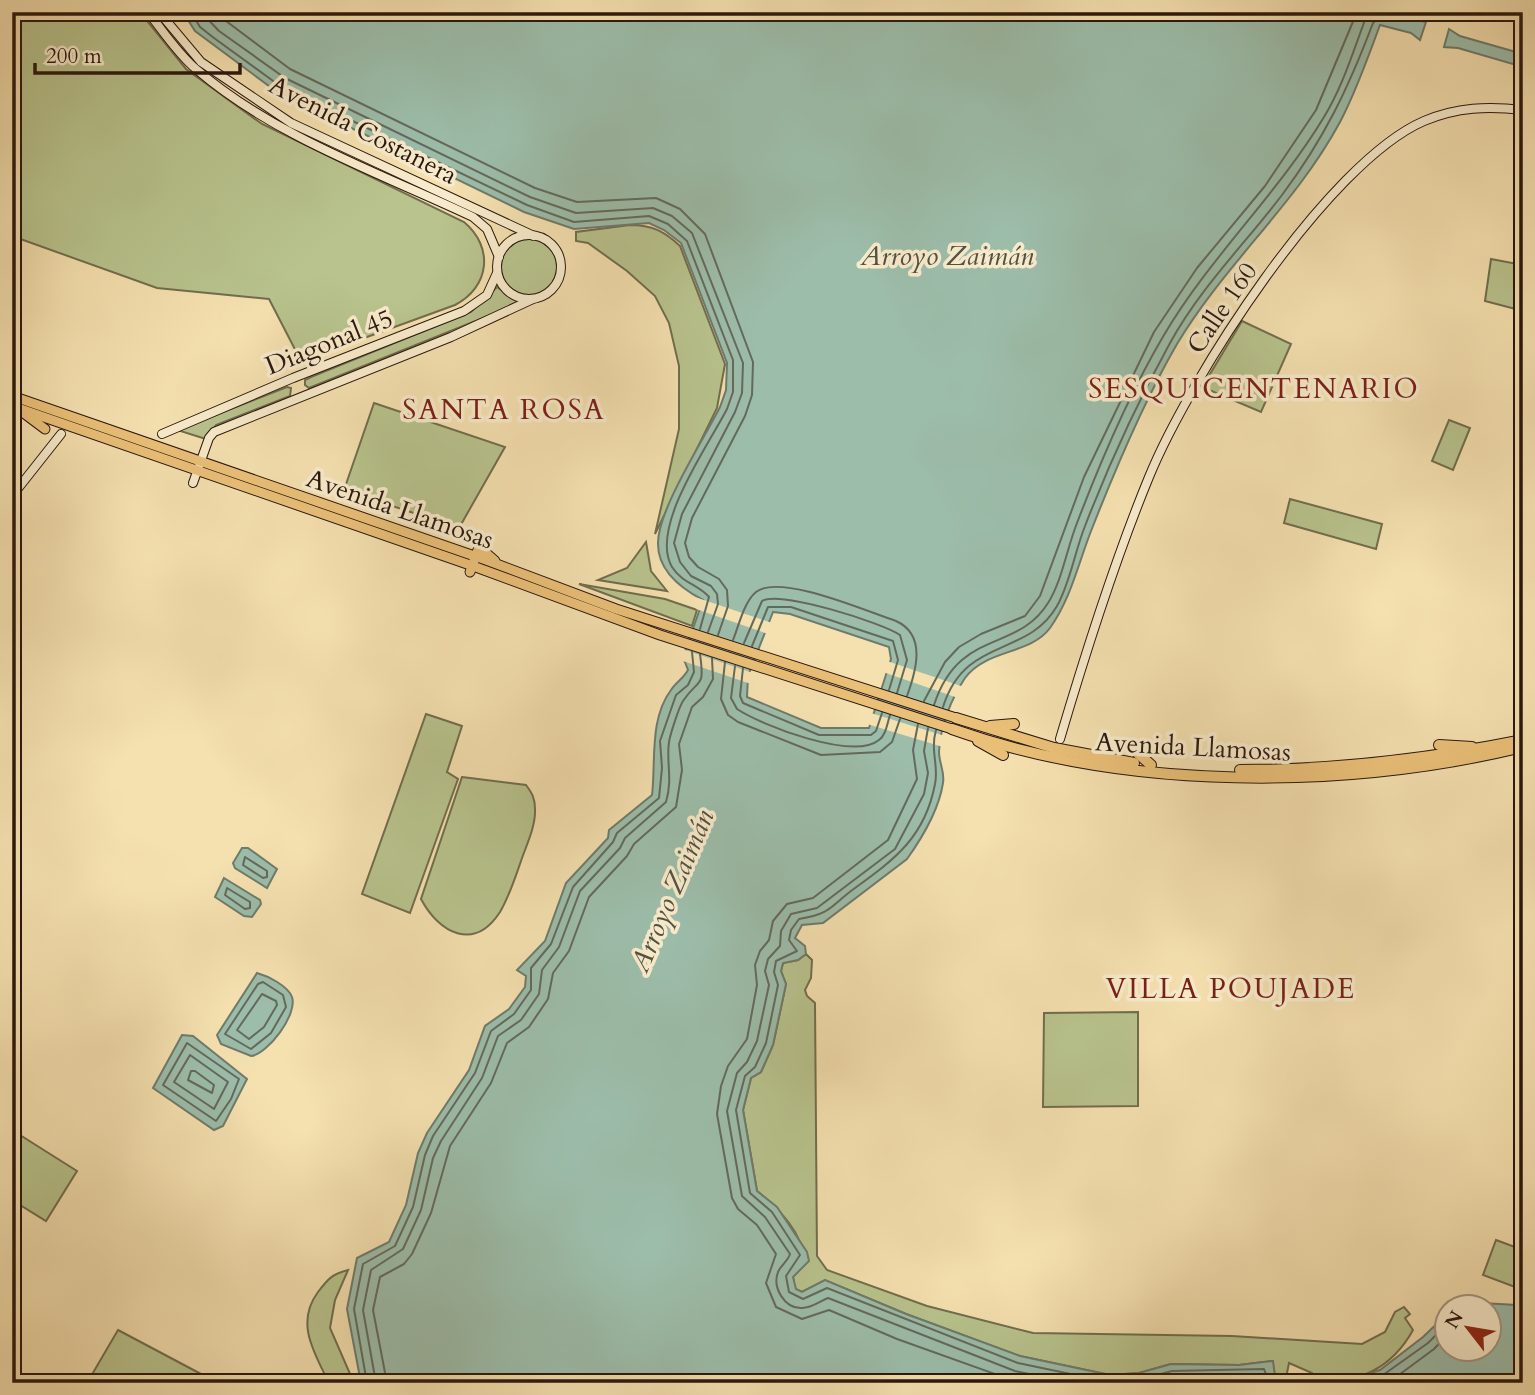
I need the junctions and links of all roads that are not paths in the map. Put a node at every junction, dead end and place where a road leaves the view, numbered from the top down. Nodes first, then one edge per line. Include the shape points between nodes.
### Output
1 (148, 12) edge
2 (159, 12) edge
3 (1523, 110) edge
4 (534, 236) junction
5 (499, 257) junction
6 (497, 273) junction
7 (533, 299) junction
8 (13, 403) edge
9 (45, 429) dead end
10 (61, 434) dead end
11 (162, 434) dead end
12 (199, 466) junction
13 (193, 483) dead end
14 (12, 496) edge
15 (473, 565) junction
16 (498, 565) junction
17 (956, 718) joint
18 (1014, 724) dead end
19 (985, 726) junction
20 (952, 729) joint
21 (969, 735) junction
22 (1060, 739) dead end
23 (1523, 740) edge
24 (1439, 745) dead end
25 (1487, 747) junction
26 (1523, 747) edge
27 (1133, 749) dead end
28 (1003, 755) dead end
29 (1151, 765) junction
30 (1115, 768) junction
31 (1099, 773) dead end
32 (1185, 773) junction
33 (1199, 782) dead end

1 - 5 main road, Avenida Costanera via 194,68 219,87 325,149 473,217 487,229
2 - 4 main road, Avenida Costanera via 201,62 291,123
3 - 22 main road, Calle 160 via 1464,109 1423,121 1388,142 1321,208 1269,275 1215,353 1149,477
4 - 5 main road via 512,240
4 - 7 main road via 553,246 561,268 551,290
5 - 6 main road
6 - 7 main road via 506,290
6 - 11 main road, Diagonal 45 via 487,295 464,311
7 - 12 main road, Diagonal 45 via 462,333 214,432
8 - 9 main road
8 - 12 main road, Avenida Llamosas
10 - 14 main road
12 - 13 main road
12 - 15 main road, Avenida Llamosas
15 - 16 main road, Avenida Llamosas
15 - 16 main road via 479,547
15 - 20 main road, Avenida Llamosas via 683,642
16 - 17 main road, Avenida Llamosas via 615,609
17 - 19 highway, Avenida Llamosas
18 - 19 highway
19 - 29 highway, Avenida Llamosas via 1087,756
20 - 21 highway, Avenida Llamosas
21 - 28 highway
21 - 30 highway, Avenida Llamosas
23 - 25 highway, Avenida Llamosas
24 - 25 highway
25 - 29 highway, Avenida Llamosas via 1349,767 1242,770
26 - 32 highway, Avenida Llamosas via 1459,761 1350,774
27 - 29 highway
30 - 31 highway
30 - 32 highway, Avenida Llamosas
32 - 33 highway

